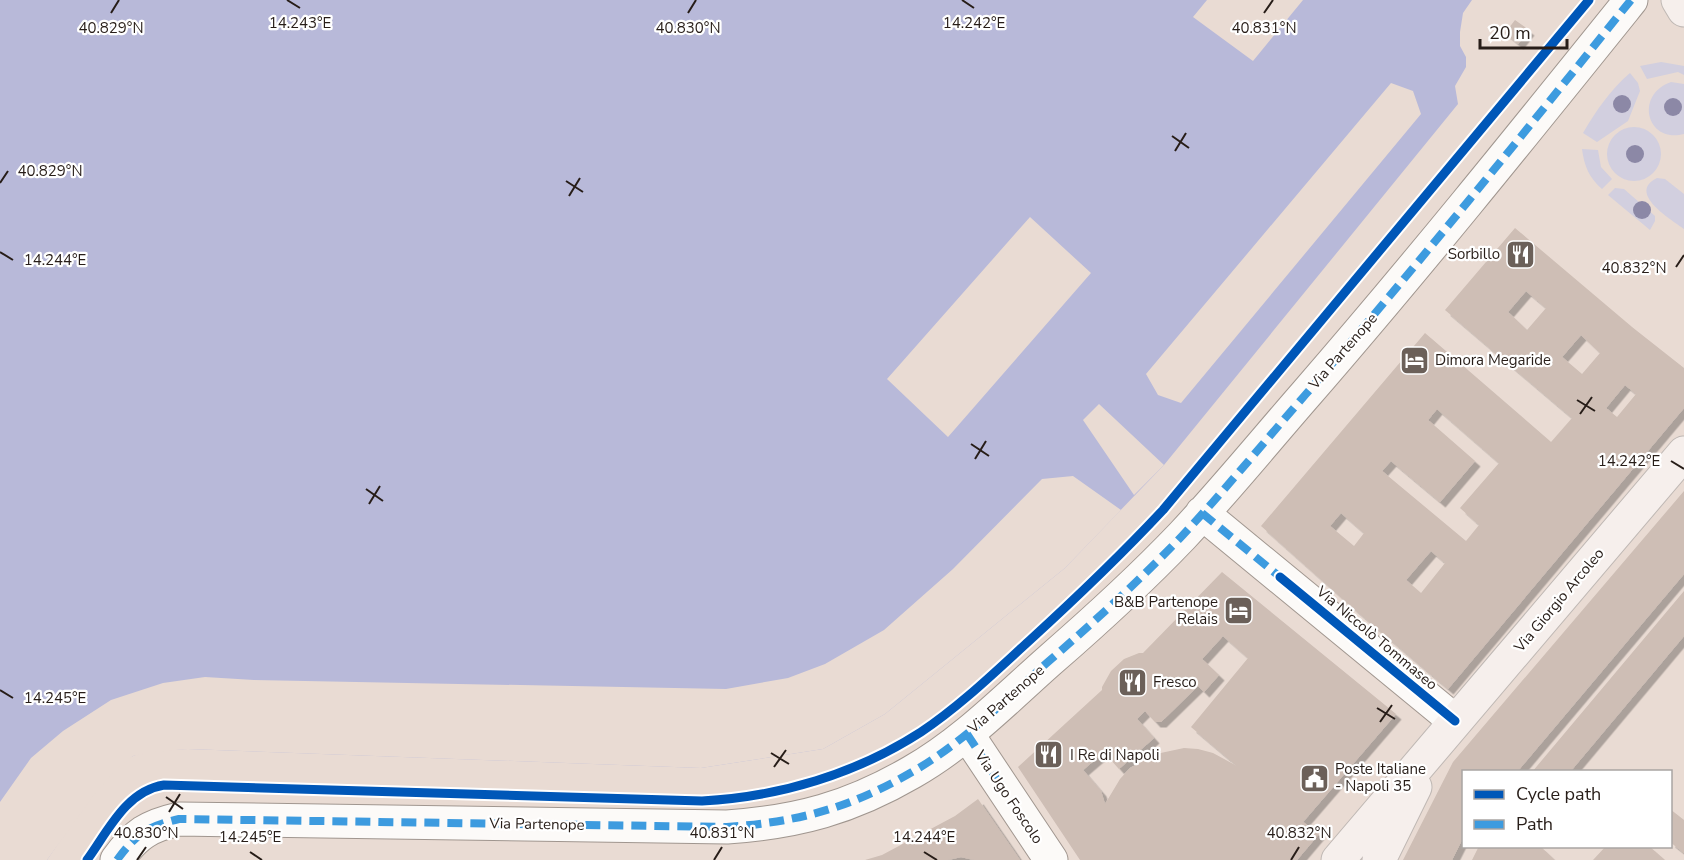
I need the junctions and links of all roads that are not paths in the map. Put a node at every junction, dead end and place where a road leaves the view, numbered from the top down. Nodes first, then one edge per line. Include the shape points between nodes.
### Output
1 (1631, 0) edge
2 (1678, 0) edge
3 (1684, 10) edge
4 (1684, 453) edge
5 (1202, 513) junction
6 (1455, 722) junction
7 (967, 734) junction
8 (1434, 747) junction
9 (117, 860) edge
10 (1051, 860) edge
11 (1338, 860) edge
12 (1379, 860) edge

1 - 5 street, Via Partenope via 1397,289
2 - 3 main road
4 - 6 main road, Via Giorgio Arcoleo
5 - 6 street, Via Niccolò Tommaseo
5 - 7 street, Via Partenope via 1096,620
6 - 8 main road, Via Giorgio Arcoleo
7 - 9 street, Via Partenope via 938,757 854,801 804,817 760,824 727,827 179,819 142,832
7 - 10 street, Via Ugo Foscolo
8 - 11 main road, Via Giorgio Arcoleo
8 - 12 main road, Via Giorgio Arcoleo

